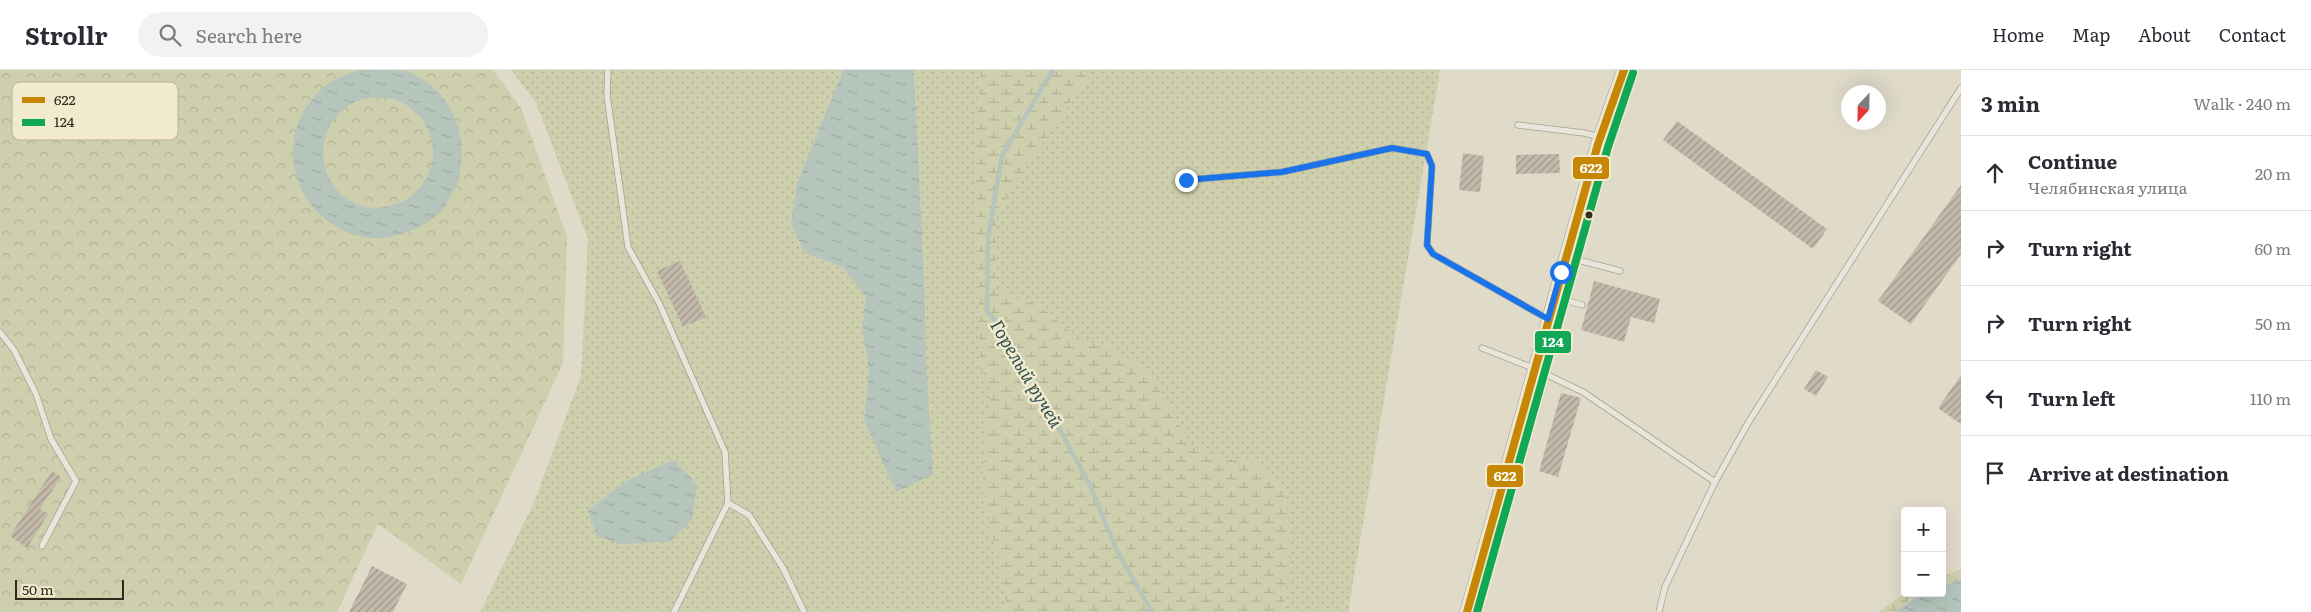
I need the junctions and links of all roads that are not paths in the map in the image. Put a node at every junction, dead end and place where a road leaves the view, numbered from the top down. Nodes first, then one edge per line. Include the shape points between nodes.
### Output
1 (608, 70) edge
2 (1624, 70) edge
3 (1961, 88) edge
4 (1518, 125) dead end
5 (1600, 137) junction
6 (1186, 180) dead end
7 (1565, 256) junction
8 (1620, 271) dead end
9 (1554, 296) junction
10 (1582, 305) dead end
11 (1548, 319) junction
12 (0, 332) edge
13 (1482, 348) dead end
14 (1533, 368) junction
15 (1714, 482) junction
16 (728, 503) junction
17 (42, 546) dead end
18 (674, 612) edge
19 (804, 612) edge
20 (1467, 612) edge
21 (1659, 612) edge

1 - 16 lane via 607,95 628,247 659,303 725,452
2 - 5 street
3 - 15 lane
4 - 5 lane
5 - 7 street
6 - 11 lane via 1282,172 1392,148 1427,154 1432,166 1427,245 1433,254
7 - 8 lane
7 - 9 street
9 - 10 lane
9 - 11 street
11 - 14 street
12 - 17 lane via 36,394 51,439 76,481
13 - 14 lane
14 - 15 lane via 1583,392
14 - 20 street
15 - 21 lane via 1665,586
16 - 18 lane
16 - 19 lane via 750,515 783,568

